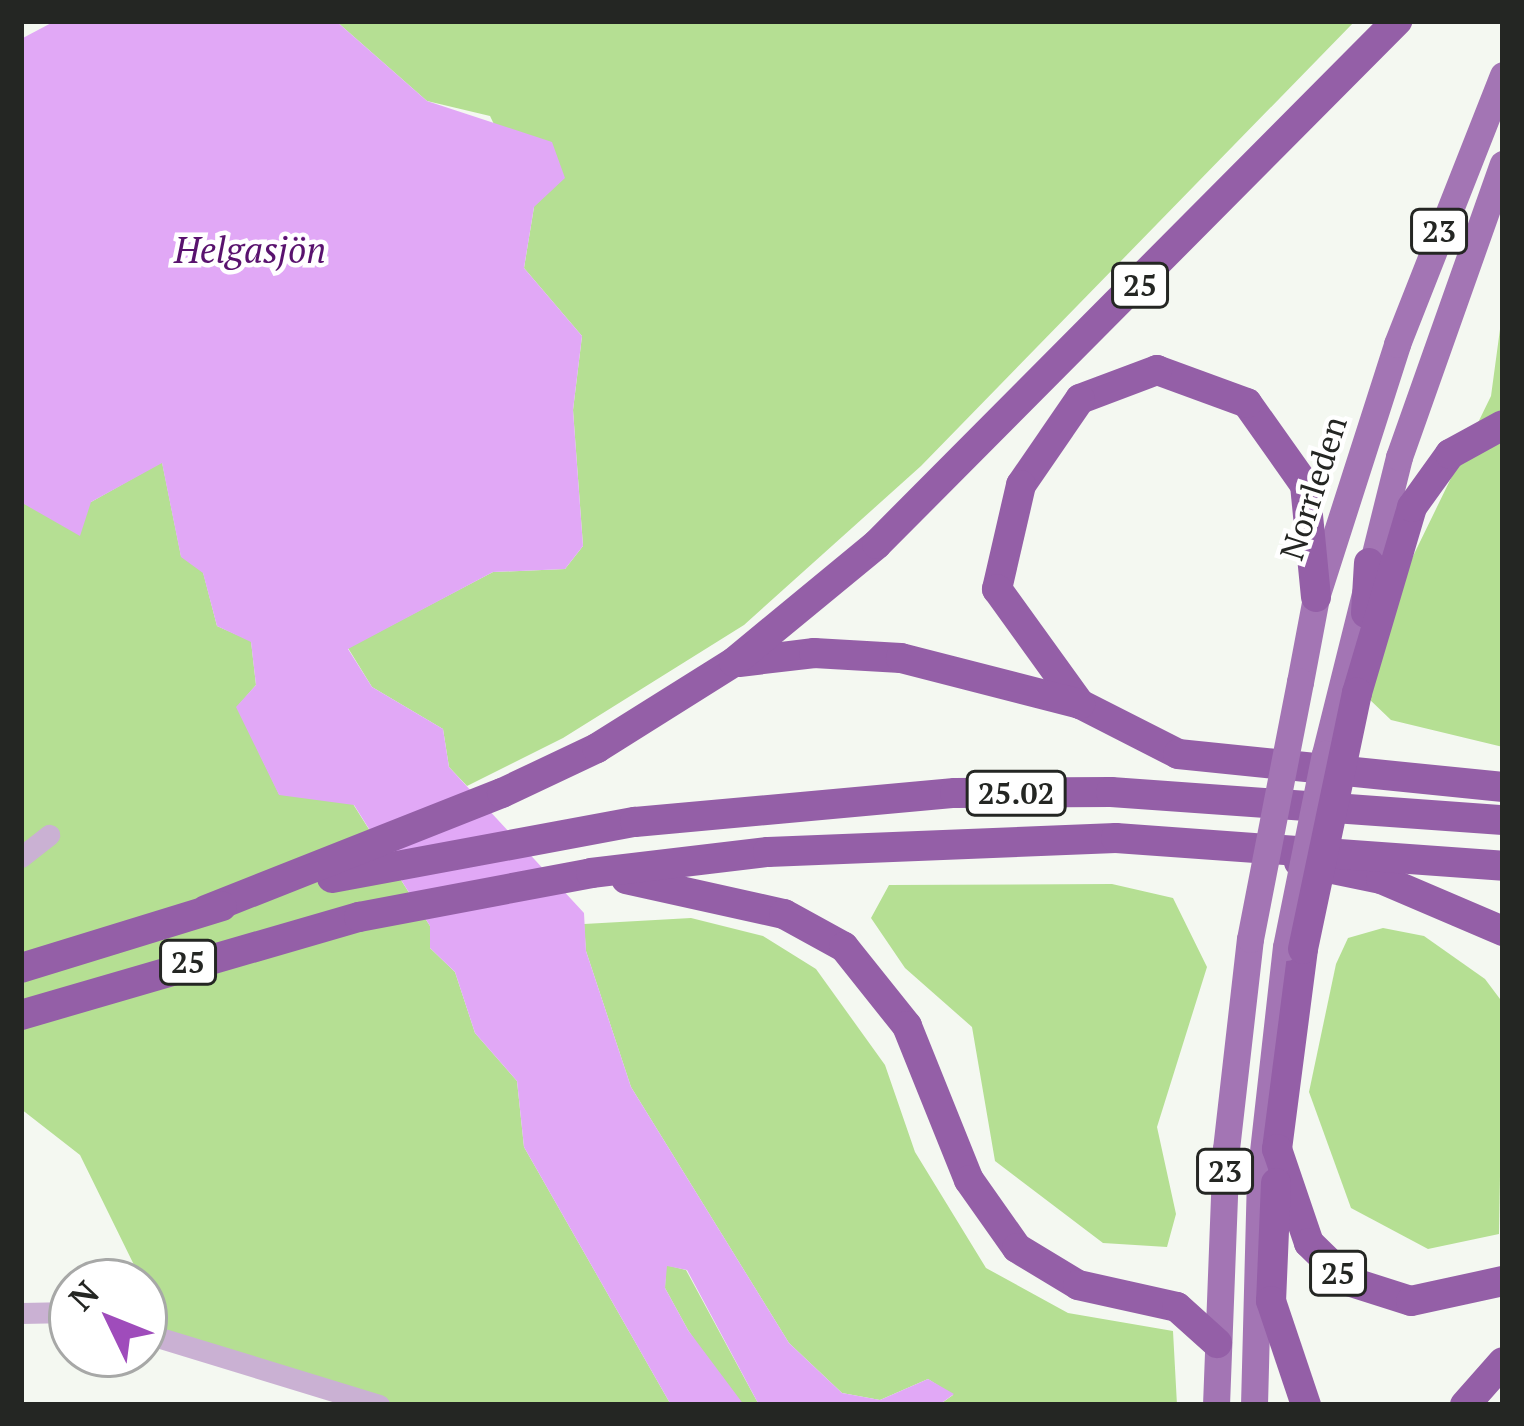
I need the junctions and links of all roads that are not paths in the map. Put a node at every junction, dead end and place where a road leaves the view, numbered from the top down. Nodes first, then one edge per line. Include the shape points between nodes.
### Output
1 (1397, 21) edge
2 (1503, 75) edge
3 (1503, 164) edge
4 (1503, 425) edge
5 (1369, 563) joint
6 (1316, 597) junction
7 (734, 662) junction
8 (1352, 684) junction
9 (1080, 704) junction
10 (1500, 786) edge
11 (1503, 820) edge
12 (49, 835) dead end
13 (1236, 841) junction
14 (21, 856) edge
15 (346, 866) junction
16 (1503, 866) edge
17 (581, 875) junction
18 (206, 910) joint
19 (1503, 932) edge
20 (1295, 948) junction
21 (21, 968) edge
22 (21, 1016) edge
23 (1277, 1149) junction
24 (1503, 1281) edge
25 (168, 1341) edge
26 (1217, 1342) junction
27 (1503, 1362) edge
28 (350, 1399) edge
29 (379, 1405) edge
30 (1216, 1405) edge
31 (1254, 1405) edge
32 (1306, 1405) edge
33 (1465, 1405) edge

1 - 7 highway, 25 via 877,544
2 - 6 main road, Norrleden / 23 via 1397,344
3 - 5 main road, 23 via 1447,311
4 - 8 highway via 1450,454 1412,507
5 - 8 highway
6 - 9 highway via 1305,485 1246,404 1157,370 1081,399 1021,484 997,589
6 - 26 main road, Norrleden / 23, bridge via 1250,939 1226,1149
7 - 9 highway via 814,653 901,658
7 - 15 highway, 25 via 598,748
8 - 20 highway, bridge
8 - 20 main road, bridge via 1325,754
9 - 10 highway via 1178,754
11 - 15 highway, 25.02 via 1111,792 955,794 761,807
12 - 14 street
13 - 16 highway
13 - 17 highway, 25 via 954,839
13 - 19 highway, 25 via 1381,878
15 - 18 highway, 25.02
17 - 22 highway, 25 via 358,917
17 - 26 highway via 745,902 844,947 908,1026 970,1180 1016,1248 1078,1285 1177,1307
18 - 21 highway, 25
20 - 23 highway, 25
20 - 31 main road, 23 via 1269,1085
23 - 24 highway, 25 via 1302,1230 1348,1281 1411,1301 1468,1295
23 - 32 highway via 1271,1301
25 - 28 street
26 - 30 main road, 23
27 - 33 highway
28 - 29 street

